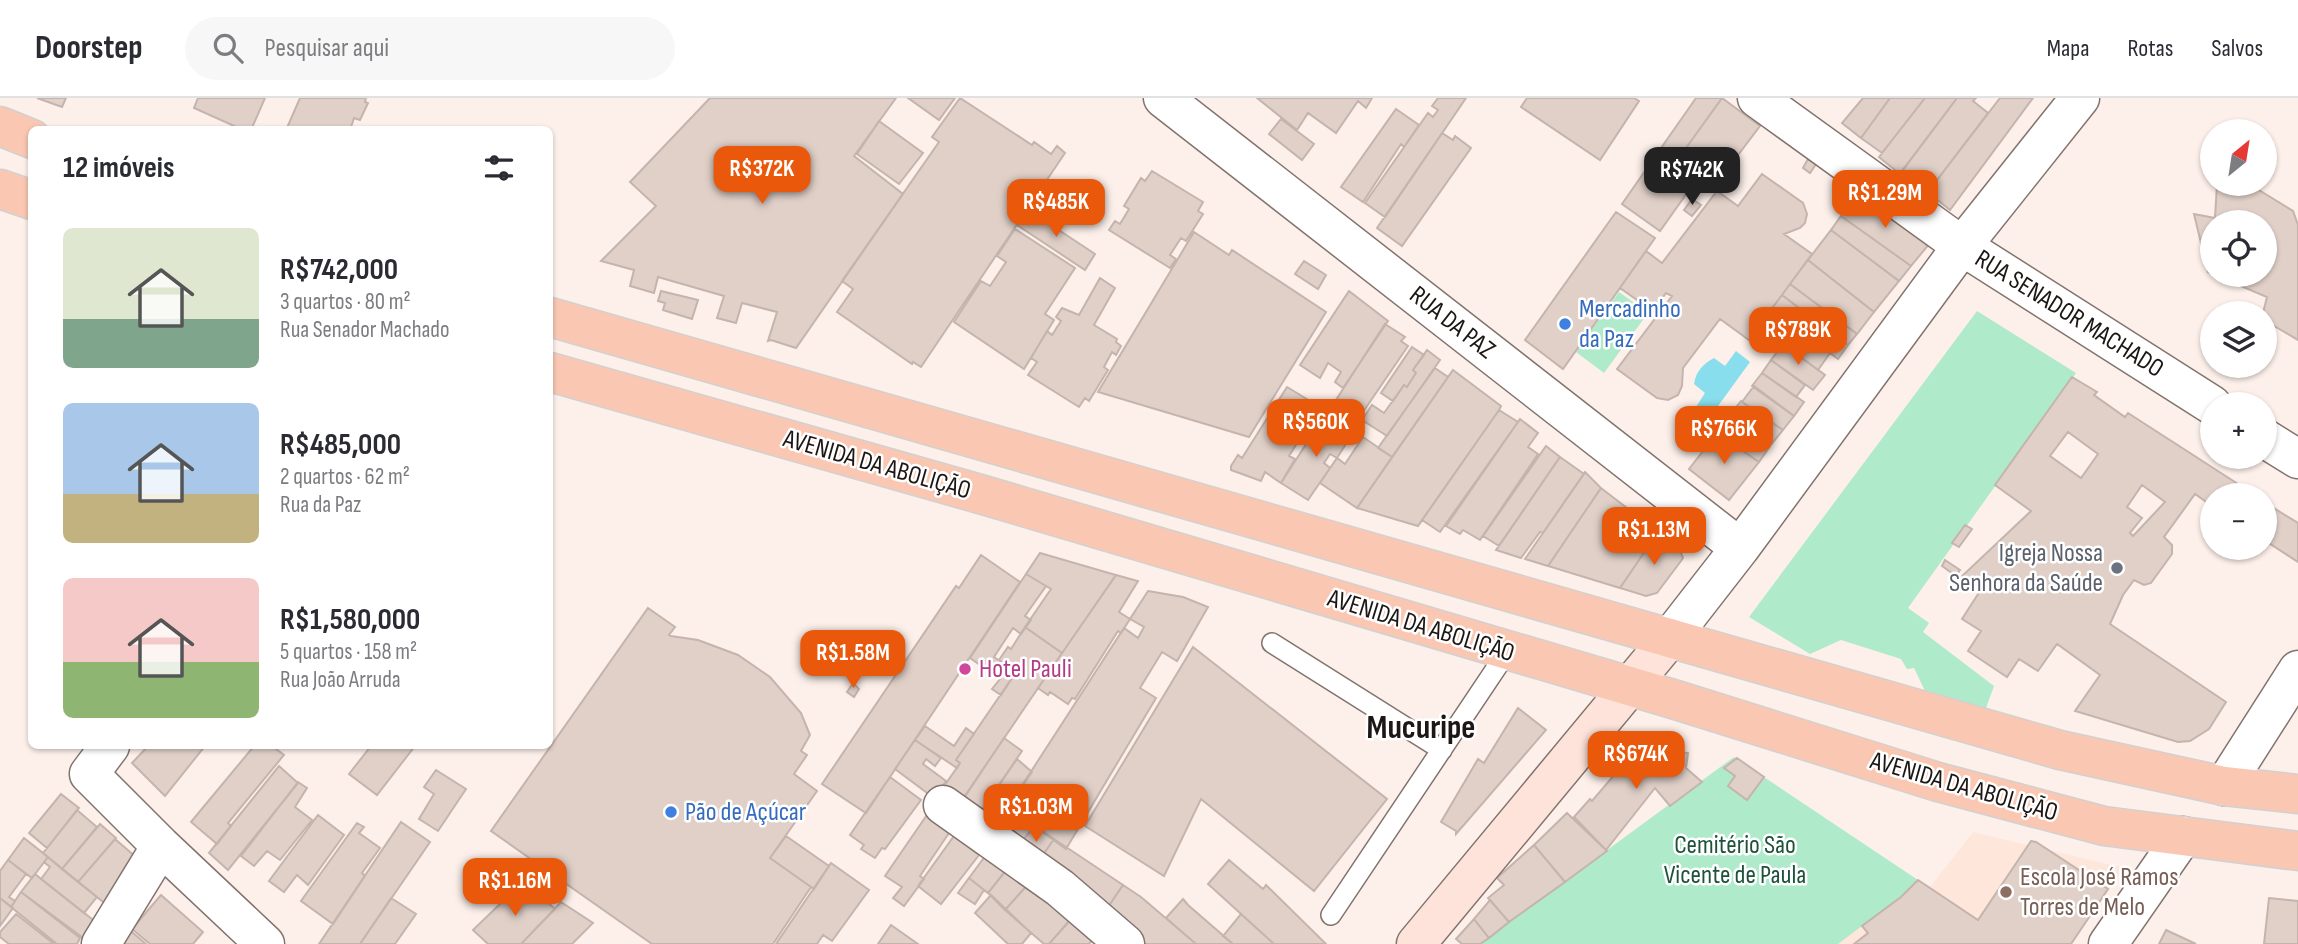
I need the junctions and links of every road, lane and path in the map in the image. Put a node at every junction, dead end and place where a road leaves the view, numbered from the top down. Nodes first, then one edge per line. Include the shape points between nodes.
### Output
1 (1163, 98) edge
2 (1757, 98) edge
3 (2080, 98) edge
4 (0, 126) edge
5 (28, 137) edge
6 (0, 189) edge
7 (28, 199) edge
8 (1962, 246) junction
9 (553, 318) edge
10 (553, 373) edge
11 (2200, 397) edge
12 (2277, 446) edge
13 (2298, 459) edge
14 (1124, 481) junction
15 (1108, 532) junction
16 (1740, 548) junction
17 (1670, 638) junction
18 (1272, 643) dead end
19 (1507, 652) junction
20 (2298, 670) edge
21 (1630, 687) junction
22 (1442, 750) junction
23 (100, 760) edge
24 (2224, 786) junction
25 (2298, 793) edge
26 (943, 805) dead end
27 (2183, 836) junction
28 (161, 846) junction
29 (2298, 851) edge
30 (1332, 915) dead end
31 (101, 944) edge
32 (265, 944) edge
33 (1125, 944) edge
34 (1416, 944) edge
35 (2108, 944) edge

1 - 16 street, RUA DA PAZ
2 - 8 street, RUA SENADOR MACHADO
3 - 8 street
4 - 5 main road
6 - 7 main road
8 - 11 street, RUA SENADOR MACHADO
8 - 16 street
9 - 14 main road, AVENIDA DA ABOLIÇÃO
10 - 15 main road, AVENIDA DA ABOLIÇÃO
12 - 13 street
14 - 15 main road
14 - 17 main road, AVENIDA DA ABOLIÇÃO
15 - 19 main road, AVENIDA DA ABOLIÇÃO
16 - 17 street
17 - 21 street
17 - 24 main road, AVENIDA DA ABOLIÇÃO via 2060,750
18 - 22 lane
19 - 21 main road, AVENIDA DA ABOLIÇÃO
19 - 22 lane
20 - 24 street
21 - 27 main road, AVENIDA DA ABOLIÇÃO via 1938,782 2104,826
21 - 34 street
22 - 30 lane
23 - 28 street
24 - 25 main road, AVENIDA DA ABOLIÇÃO
26 - 33 street via 1060,888
27 - 29 main road, AVENIDA DA ABOLIÇÃO
27 - 35 street
28 - 31 street
28 - 32 street

